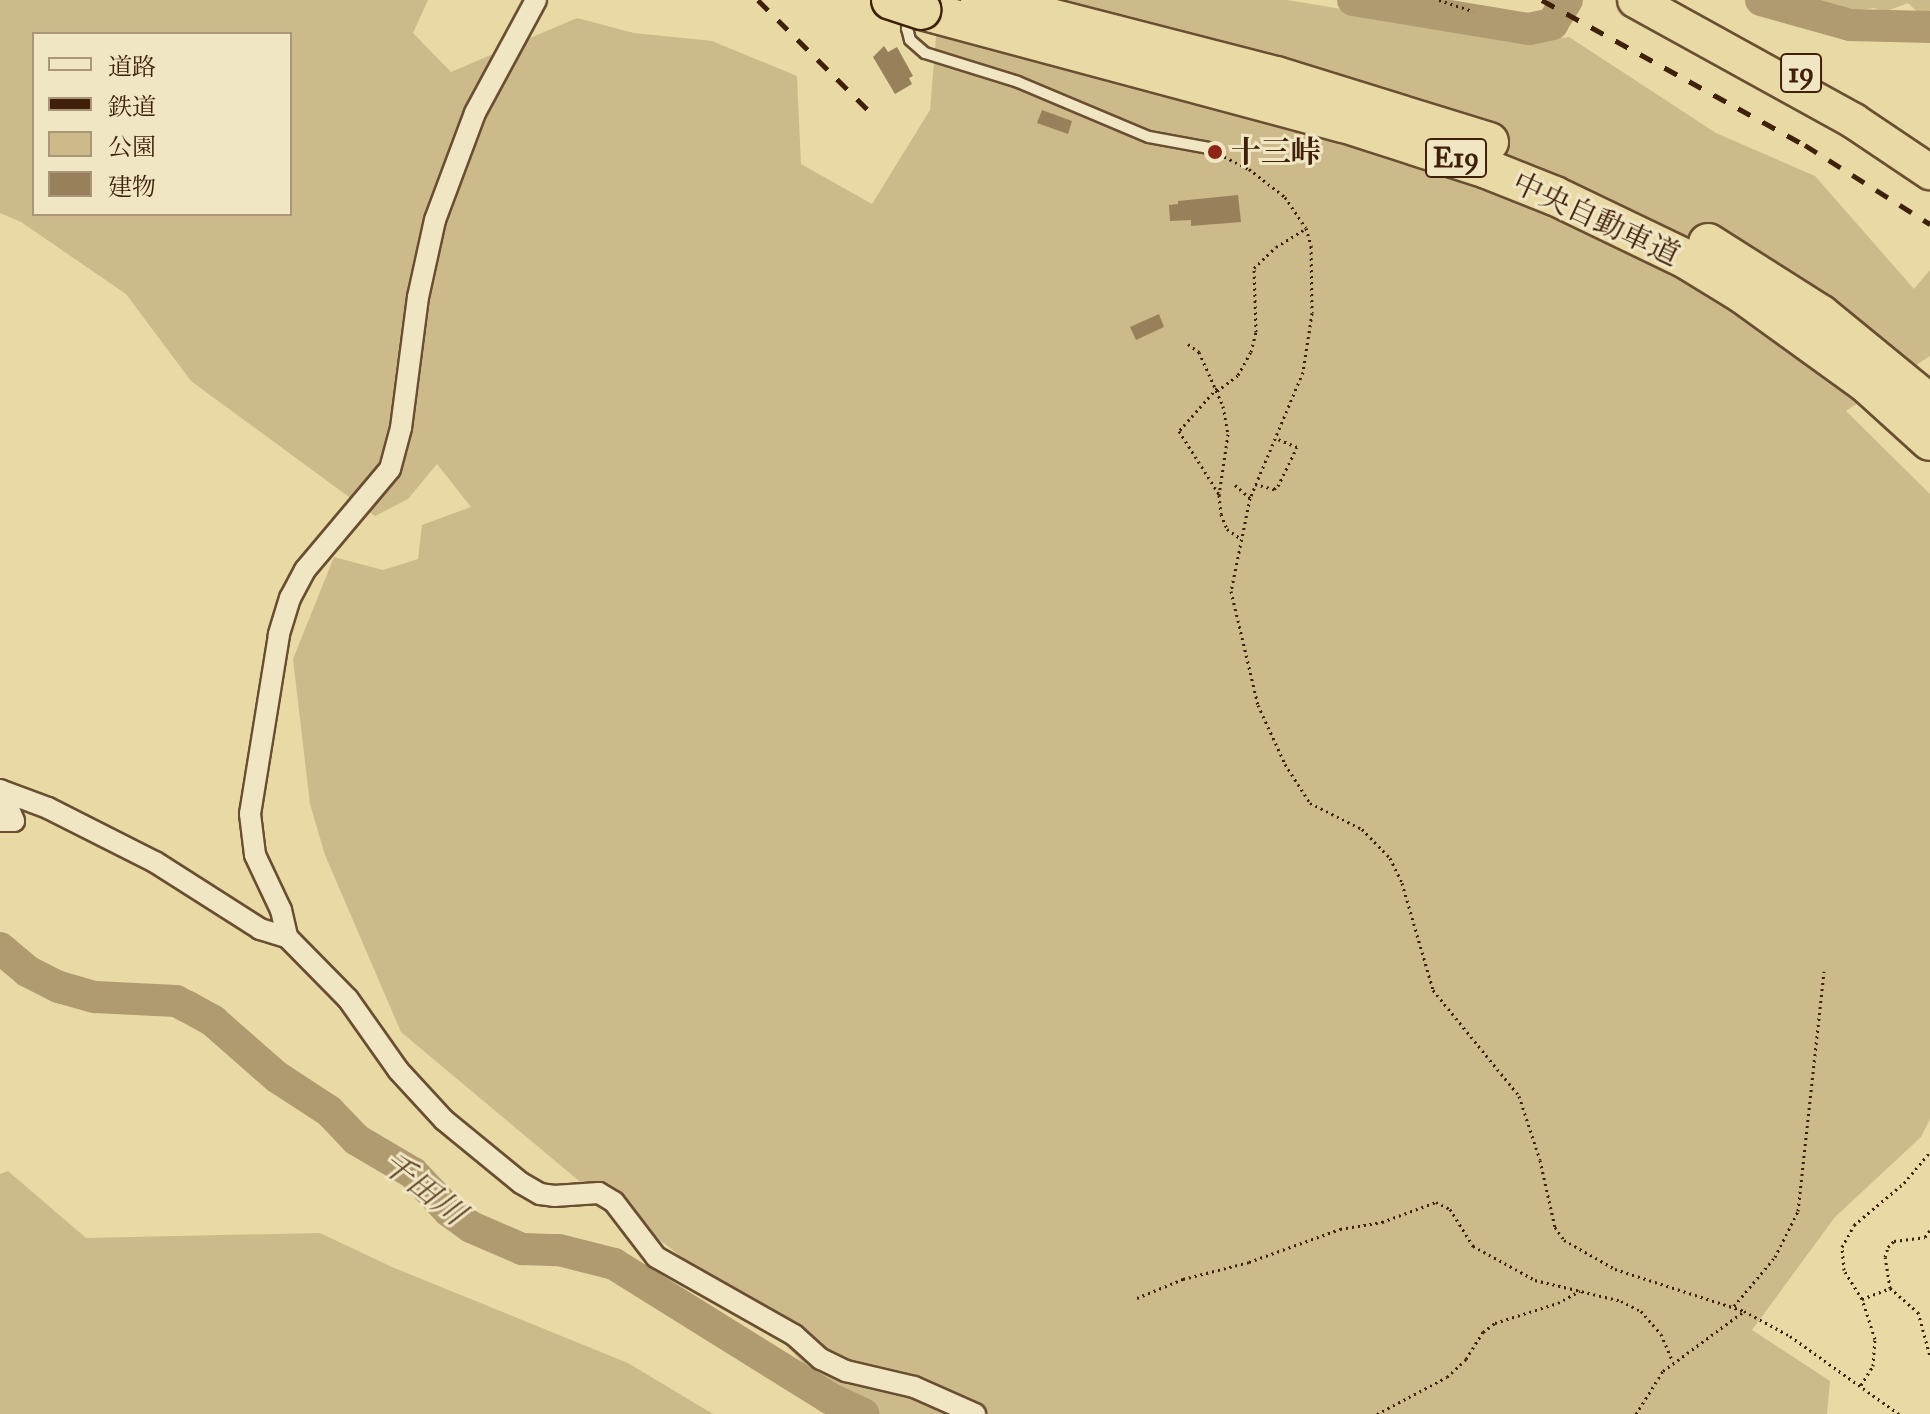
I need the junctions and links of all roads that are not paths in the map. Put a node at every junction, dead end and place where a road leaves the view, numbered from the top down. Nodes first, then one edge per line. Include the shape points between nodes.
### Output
1 (536, 0) edge
2 (980, 0) edge
3 (1635, 0) edge
4 (1668, 0) edge
5 (909, 3) edge
6 (1209, 148) road end
7 (1930, 154) edge
8 (1930, 172) edge
9 (1930, 404) edge
10 (1930, 441) edge
11 (0, 790) edge
12 (0, 821) edge
13 (287, 937) junction
14 (975, 1414) edge

1 - 13 street via 475,113 435,220 390,469 305,570 279,635 250,814 255,855 281,910
2 - 9 highway, 中央自動車道 / E19 via 1349,97 1565,171 1757,272 1880,360
3 - 8 highway, 19 via 1854,121
4 - 7 highway, 19 via 1854,101
5 - 6 lane via 907,28 915,47 925,53 1032,87 1149,137
5 - 10 highway, 中央自動車道 / E19 via 1344,123 1555,196 1662,247 1743,294 1866,383
11 - 12 street via 14,821
11 - 13 street via 141,855 260,929
13 - 14 street via 348,999 398,1070 444,1120 521,1183 554,1196 599,1193 614,1202 656,1257 794,1335 821,1359 846,1371 914,1387

